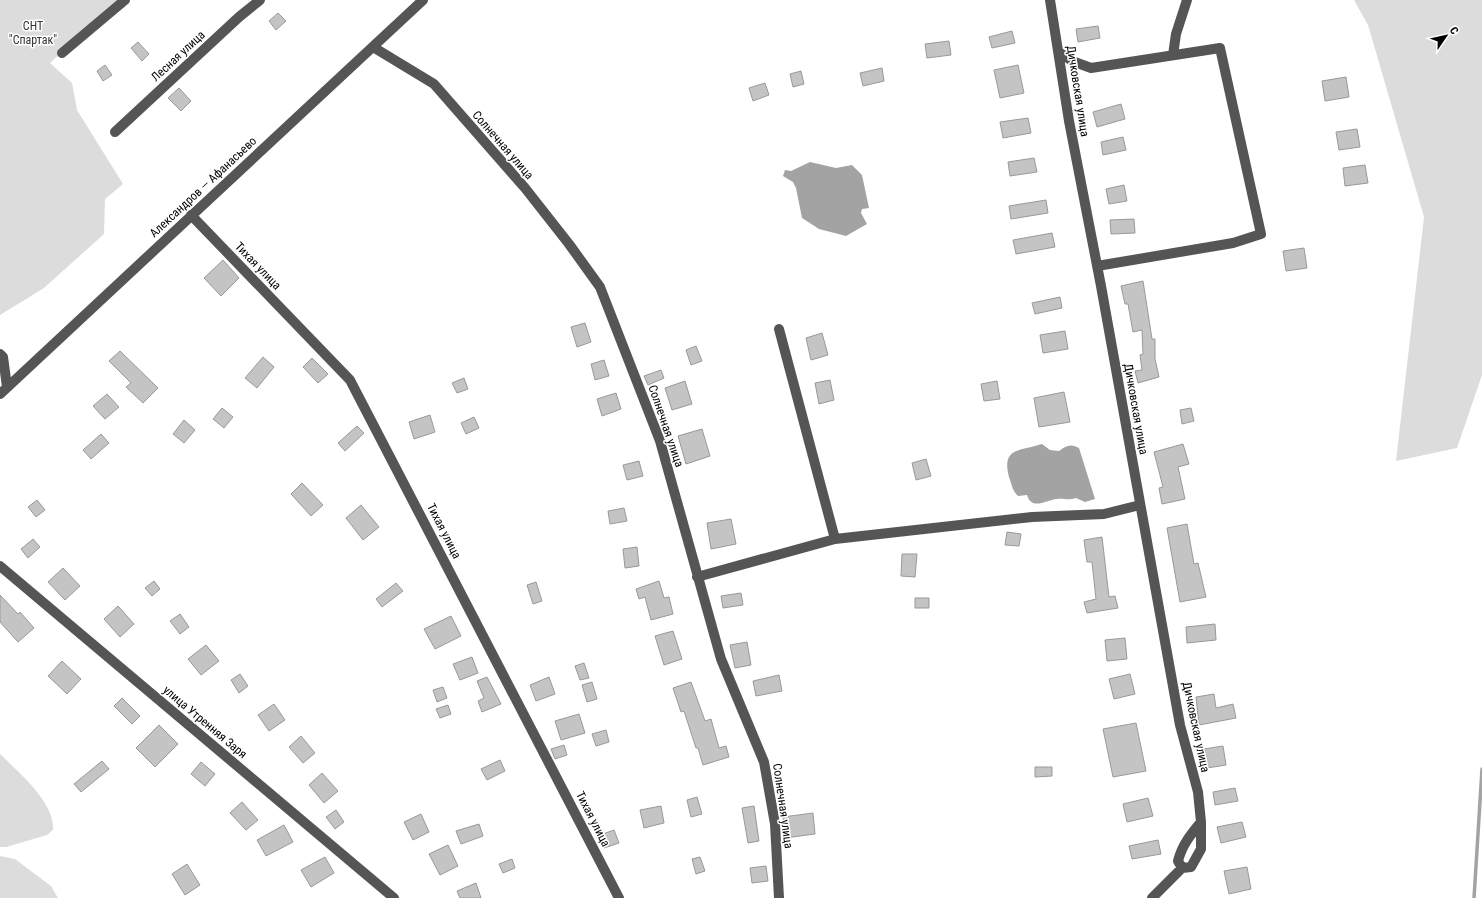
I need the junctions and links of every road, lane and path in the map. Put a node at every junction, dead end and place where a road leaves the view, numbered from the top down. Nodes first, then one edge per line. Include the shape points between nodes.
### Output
1 (125, 0) edge
2 (260, 0) edge
3 (423, 0) edge
4 (1050, 0) edge
5 (1187, 0) edge
6 (373, 47) junction
7 (1059, 52) junction
8 (62, 54) dead end
9 (1173, 56) junction
10 (115, 132) dead end
11 (191, 216) junction
12 (1097, 266) junction
13 (779, 329) dead end
14 (0, 354) edge
15 (4, 390) edge
16 (1140, 505) junction
17 (835, 539) junction
18 (0, 566) edge
19 (697, 577) junction
20 (1201, 822) junction
21 (1182, 868) junction
22 (394, 898) edge
23 (619, 898) edge
24 (779, 898) edge
25 (1152, 898) edge

1 - 8 street
2 - 10 street, Лесная улица
3 - 6 street, Александров — Афанасьево
4 - 7 street, Дичковская улица
5 - 9 street via 1176,34
6 - 11 street, Александров — Афанасьево
6 - 19 street, Солнечная улица via 434,84 530,194 600,287 660,441
7 - 9 street via 1072,61 1091,68
7 - 12 street, Дичковская улица via 1069,121
9 - 12 street via 1220,48 1261,234 1233,242
11 - 15 street, Александров — Афанасьево
11 - 23 street, Тихая улица via 350,380
12 - 16 street, Дичковская улица
13 - 17 street
14 - 15 street via 3,357
16 - 17 street via 1104,514 1032,517
16 - 20 street, Дичковская улица via 1180,725 1198,792
17 - 19 street
18 - 22 street, улица Утренняя Заря
19 - 24 street, Солнечная улица via 721,659 764,762 775,824
20 - 21 street via 1181,850 1178,861
20 - 21 street, Дичковская улица via 1201,849 1191,867
21 - 25 street, Дичковская улица

